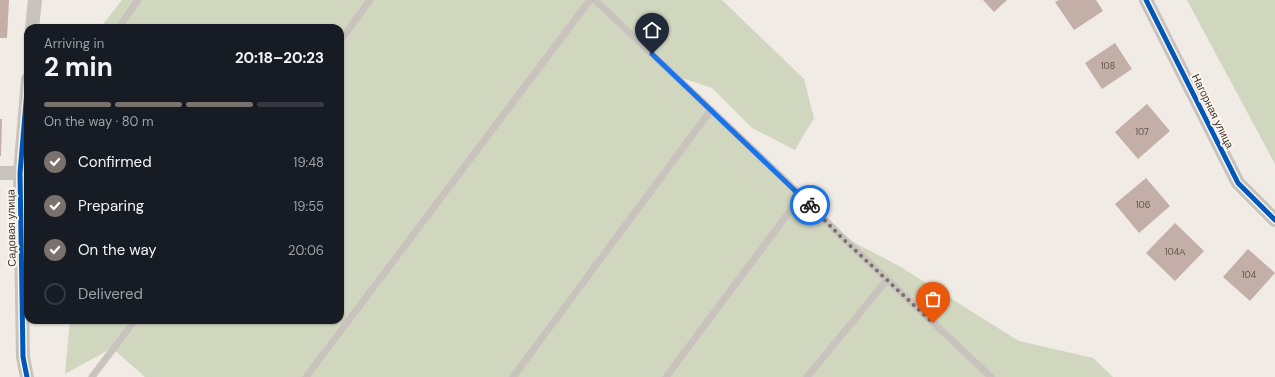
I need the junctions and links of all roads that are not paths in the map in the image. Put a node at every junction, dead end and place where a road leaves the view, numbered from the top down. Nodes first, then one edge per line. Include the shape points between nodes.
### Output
1 (35, 0) edge
2 (138, 0) edge
3 (370, 0) edge
4 (590, 0) edge
5 (595, 0) edge
6 (1146, 0) edge
7 (32, 24) edge
8 (121, 24) edge
9 (344, 36) edge
10 (712, 110) junction
11 (24, 126) edge
12 (0, 172) edge
13 (20, 173) junction
14 (801, 196) junction
15 (1275, 220) edge
16 (887, 280) junction
17 (132, 324) edge
18 (27, 377) edge
19 (92, 377) edge
20 (306, 377) edge
21 (513, 377) edge
22 (666, 377) edge
23 (807, 377) edge
24 (991, 377) edge

1 - 7 street
2 - 8 lane
3 - 9 lane
4 - 20 lane
5 - 10 lane
6 - 15 street, Нагорная улица via 1238,183
10 - 14 lane
10 - 21 lane
11 - 13 street, Садовая улица
12 - 13 street
13 - 18 street, Садовая улица via 23,357
14 - 16 lane
14 - 22 lane
16 - 23 lane
16 - 24 lane
17 - 19 lane

